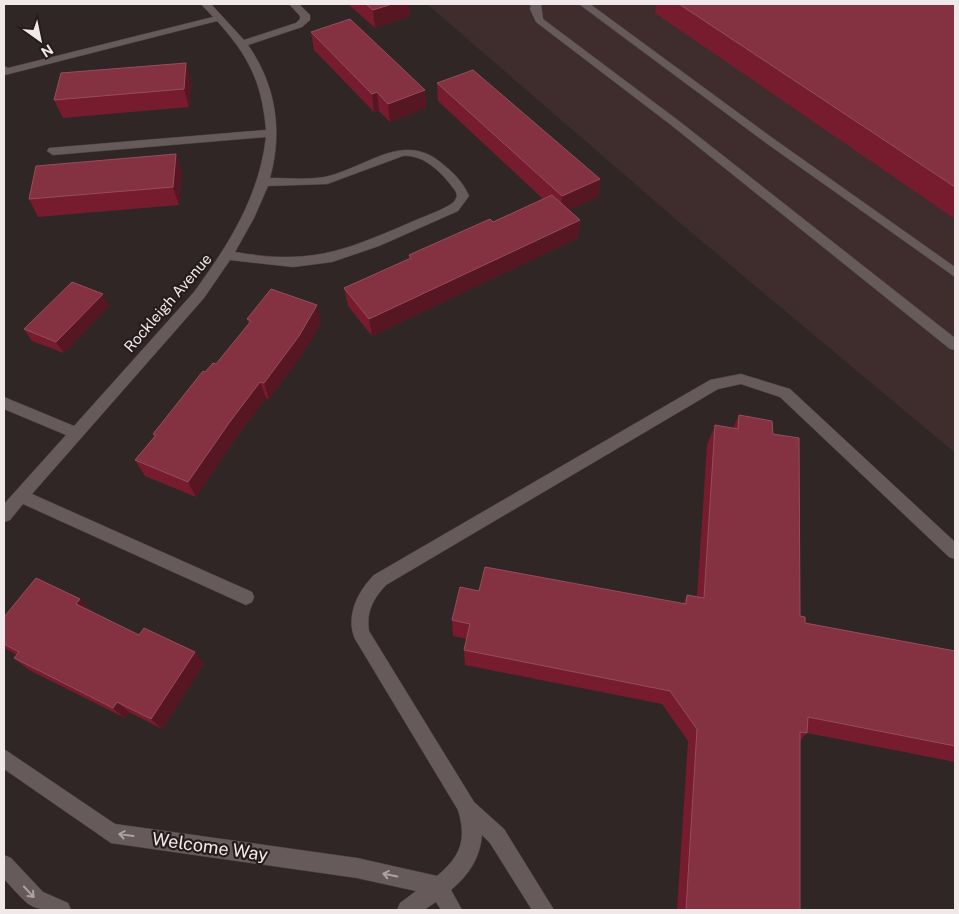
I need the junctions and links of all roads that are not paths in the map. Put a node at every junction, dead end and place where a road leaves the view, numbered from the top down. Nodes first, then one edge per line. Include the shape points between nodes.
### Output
1 (206, 4) edge
2 (294, 4) edge
3 (536, 4) edge
4 (584, 4) edge
5 (219, 18) junction
6 (242, 44) junction
7 (4, 70) edge
8 (272, 133) junction
9 (53, 151) dead end
10 (263, 182) junction
11 (229, 255) junction
12 (955, 273) edge
13 (955, 345) edge
14 (4, 403) edge
15 (76, 433) junction
16 (21, 496) junction
17 (4, 515) edge
18 (955, 552) edge
19 (246, 597) dead end
20 (4, 758) edge
21 (468, 809) junction
22 (4, 865) edge
23 (438, 886) junction
24 (61, 910) edge
25 (407, 910) edge
26 (452, 910) edge
27 (544, 910) edge

1 - 5 street, Rockleigh Avenue
2 - 6 street via 305,15 305,20 299,25
3 - 13 street via 534,9 539,20 675,123
4 - 12 street
5 - 6 street, Rockleigh Avenue
5 - 7 street
6 - 8 street, Rockleigh Avenue via 266,89
8 - 9 street
8 - 10 street, Rockleigh Avenue
10 - 11 street, Rockleigh Avenue via 245,228
10 - 11 street via 328,180 410,152 423,154 460,188 463,196 454,208 336,257 283,263
11 - 15 street, Rockleigh Avenue via 199,295
14 - 15 street
15 - 16 street, Rockleigh Avenue
16 - 17 street, Rockleigh Avenue
16 - 19 street
18 - 21 street via 785,393 741,378 715,384 373,587 362,607 360,628 365,642
23 -> 20 street, Welcome Way via 357,868 111,833
21 - 23 street via 473,829 464,863
21 - 27 street via 498,836
22 -> 24 street via 36,899
23 - 25 street
23 - 26 street

